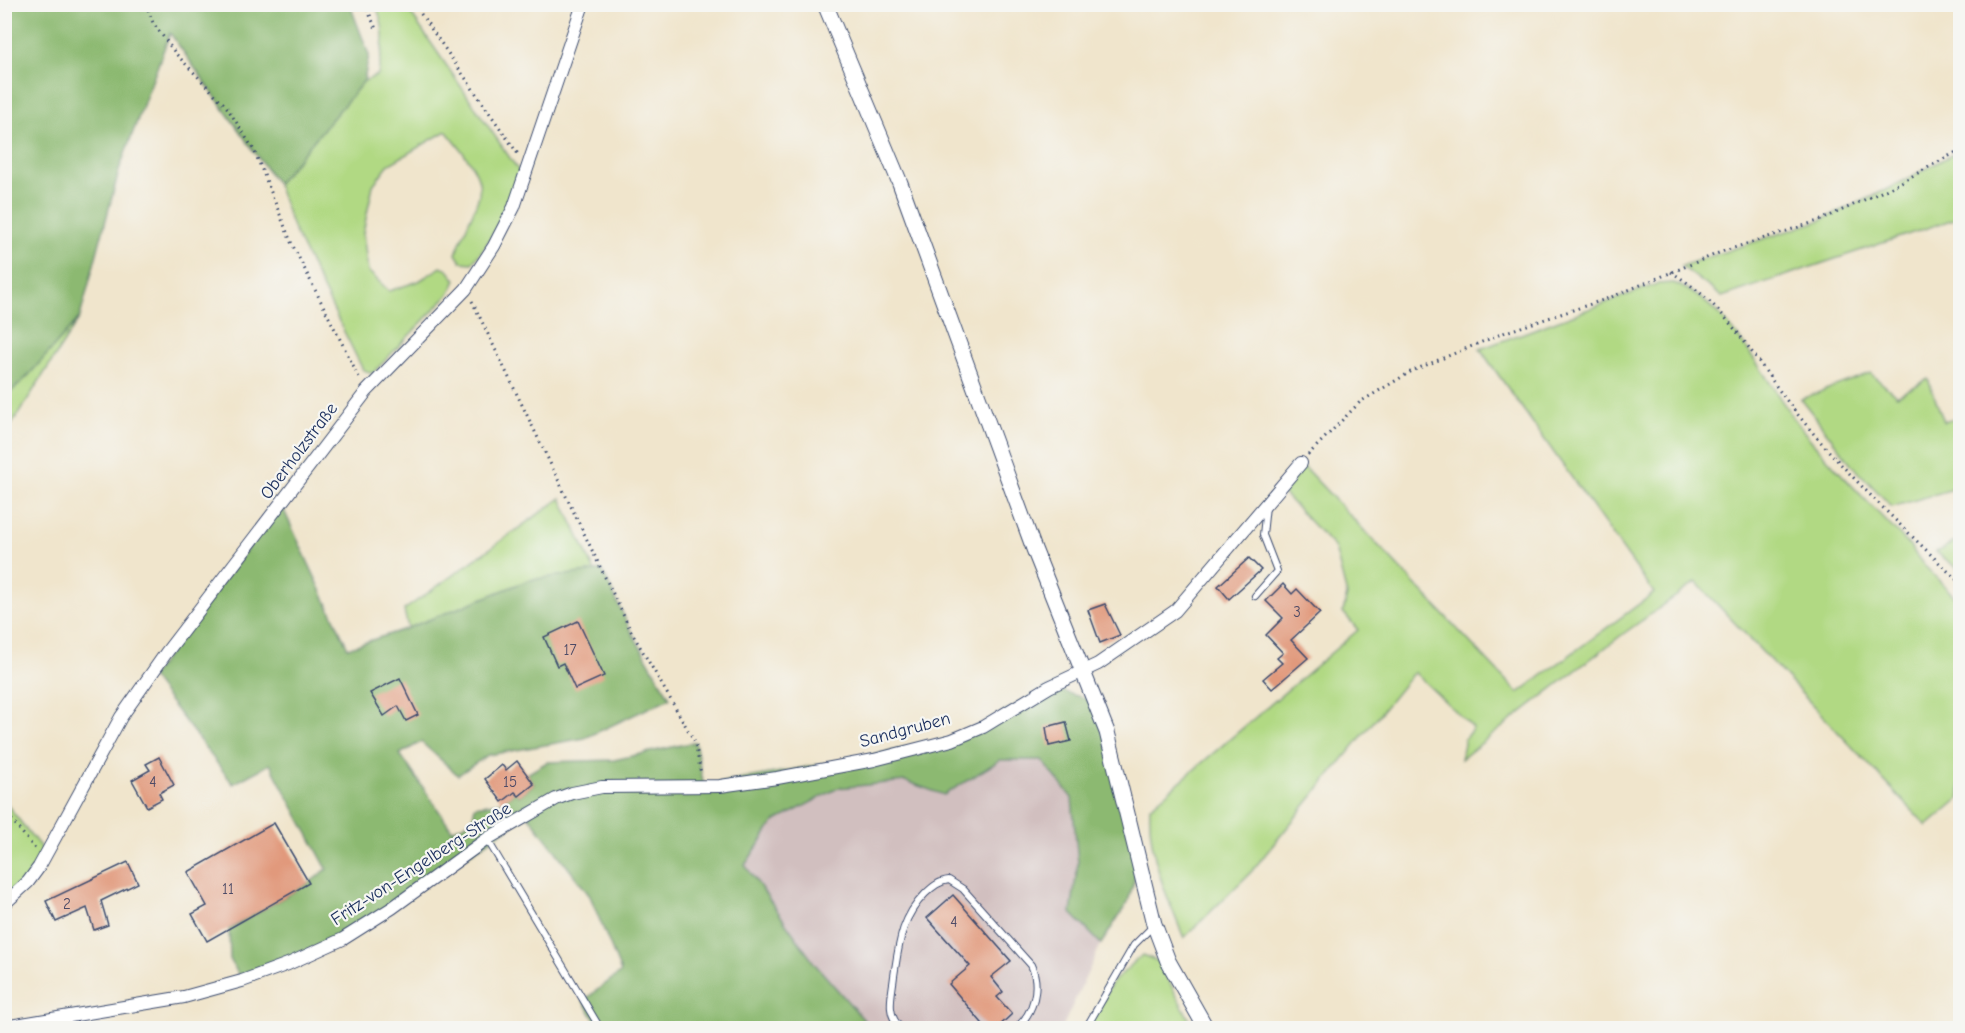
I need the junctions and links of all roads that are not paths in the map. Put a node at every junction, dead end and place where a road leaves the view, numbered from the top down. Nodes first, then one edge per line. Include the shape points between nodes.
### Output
1 (583, 4) edge
2 (825, 4) edge
3 (1301, 463) road end
4 (1266, 505) junction
5 (1255, 596) dead end
6 (1084, 670) junction
7 (720, 786) joint
8 (487, 839) junction
9 (4, 904) edge
10 (1154, 924) junction
11 (66, 1023) edge
12 (4, 1028) edge
13 (600, 1029) edge
14 (901, 1029) edge
15 (1016, 1029) edge
16 (1086, 1029) edge
17 (1206, 1029) edge

1 - 9 street, Oberholzstraße via 514,207 494,246 466,289 366,392 166,653 121,717 28,882
2 - 6 street via 934,271 1034,549
3 - 4 street, Sandgruben
4 - 5 lane via 1263,535 1277,571
4 - 6 street, Sandgruben via 1175,611
6 - 7 street, Sandgruben via 983,728 952,740 874,760
6 - 10 street via 1107,732
7 - 8 street, Fritz-von-Engelberg-Straße via 625,786 572,793
8 - 11 street, Fritz-von-Engelberg-Straße via 343,939 288,964 184,997
8 - 13 lane
10 - 16 lane via 1134,945
10 - 17 street via 1168,961
11 - 12 street, Fritz-von-Engelberg-Straße
14 - 15 lane via 890,1008 901,931 919,900 936,884 949,880 963,889 1031,965 1036,978 1035,993 1027,1016

